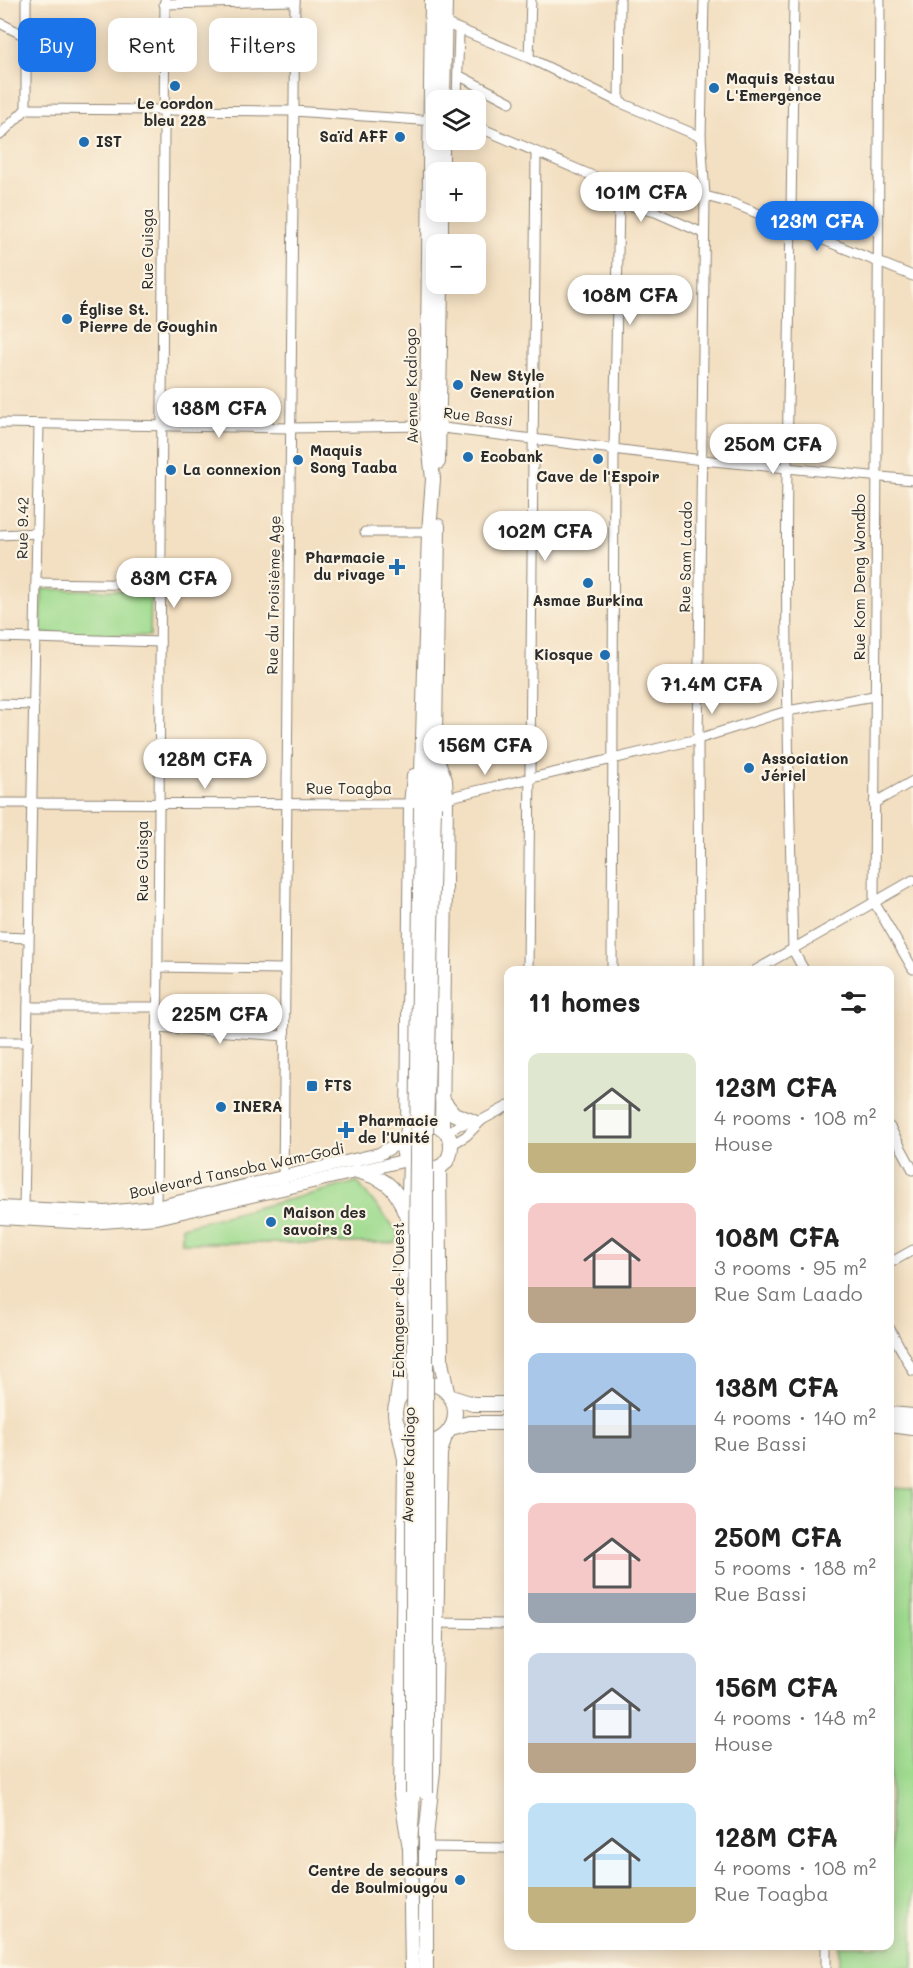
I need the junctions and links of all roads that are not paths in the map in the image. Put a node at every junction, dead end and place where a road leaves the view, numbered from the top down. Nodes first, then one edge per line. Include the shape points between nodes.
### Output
1 (26, 0) edge
2 (432, 0) edge
3 (445, 0) edge
4 (531, 0) edge
5 (620, 0) edge
6 (704, 0) edge
7 (794, 0) edge
8 (880, 0) edge
9 (295, 1) edge
10 (165, 2) edge
11 (26, 18) edge
12 (431, 18) junction
13 (0, 23) edge
14 (445, 23) junction
15 (459, 28) junction
16 (18, 32) edge
17 (529, 58) junction
18 (25, 72) edge
19 (458, 75) junction
20 (432, 90) edge
21 (443, 90) edge
22 (457, 90) edge
23 (510, 102) dead end
24 (619, 102) junction
25 (26, 109) junction
26 (164, 110) junction
27 (294, 111) junction
28 (426, 120) edge
29 (486, 130) edge
30 (0, 135) edge
31 (701, 137) junction
32 (433, 150) edge
33 (536, 153) junction
34 (607, 182) junction
35 (705, 195) junction
36 (619, 203) junction
37 (793, 228) junction
38 (703, 233) junction
39 (879, 261) junction
40 (913, 276) edge
41 (440, 294) edge
42 (0, 423) edge
43 (39, 424) junction
44 (161, 424) junction
45 (432, 426) junction
46 (291, 428) junction
47 (532, 439) junction
48 (614, 449) junction
49 (702, 460) junction
50 (787, 468) junction
51 (875, 476) junction
52 (913, 480) edge
53 (365, 532) dead end
54 (429, 532) junction
55 (38, 533) junction
56 (0, 535) edge
57 (36, 583) junction
58 (160, 585) junction
59 (0, 637) edge
60 (35, 639) junction
61 (160, 642) junction
62 (874, 696) junction
63 (0, 704) edge
64 (34, 705) junction
65 (787, 711) junction
66 (698, 739) junction
67 (611, 761) junction
68 (530, 780) junction
69 (913, 781) edge
70 (0, 803) edge
71 (32, 803) junction
72 (874, 803) junction
73 (159, 804) junction
74 (287, 804) junction
75 (428, 804) junction
76 (913, 880) edge
77 (874, 902) junction
78 (0, 937) edge
79 (28, 938) junction
80 (793, 951) junction
81 (528, 966) edge
82 (612, 966) edge
83 (699, 966) edge
84 (764, 966) edge
85 (802, 966) edge
86 (158, 967) junction
87 (285, 969) junction
88 (913, 969) edge
89 (28, 1007) junction
90 (157, 1007) junction
91 (157, 1027) junction
92 (285, 1035) junction
93 (0, 1042) edge
94 (28, 1042) junction
95 (442, 1099) junction
96 (504, 1108) edge
97 (477, 1121) junction
98 (894, 1134) edge
99 (447, 1135) junction
100 (406, 1136) junction
101 (408, 1162) junction
102 (439, 1167) junction
103 (913, 1170) edge
104 (357, 1171) junction
105 (283, 1176) junction
106 (283, 1190) junction
107 (0, 1207) edge
108 (24, 1209) junction
109 (156, 1212) junction
110 (0, 1218) edge
111 (408, 1222) junction
112 (913, 1250) edge
113 (894, 1261) edge
114 (894, 1336) edge
115 (913, 1371) edge
116 (449, 1394) junction
117 (398, 1400) junction
118 (504, 1404) edge
119 (894, 1414) edge
120 (913, 1416) edge
121 (504, 1423) edge
122 (894, 1426) edge
123 (398, 1428) junction
124 (913, 1428) edge
125 (448, 1432) junction
126 (436, 1623) junction
127 (504, 1624) edge
128 (419, 1793) junction
129 (426, 1842) junction
130 (410, 1848) junction
131 (504, 1848) edge
132 (826, 1950) edge
133 (411, 1968) edge
134 (426, 1968) edge
135 (826, 1968) edge

1 - 11 street
2 - 12 highway, Avenue Kadiogo
3 - 14 highway
4 - 17 street
5 - 24 street
6 - 31 street, Rue Sam Laado
7 - 37 street
8 - 39 street, Rue Kom Deng Wondbo
9 - 10 street
9 - 27 street, Rue du Troisième Age
10 - 26 street, Rue Guisga
12 - 14 street
12 - 20 highway, Avenue Kadiogo
13 - 16 street
14 - 15 street
14 - 21 highway
15 - 17 street
15 - 19 street
17 - 24 street
18 - 25 street
19 - 22 street
19 - 23 street
24 - 31 street
25 - 26 street
25 - 30 street
26 - 27 street
26 - 44 street, Rue Guisga
27 - 28 street
27 - 46 street, Rue du Troisième Age
29 - 33 street
31 - 35 street, Rue Sam Laado
32 - 45 highway, Avenue Kadiogo
33 - 34 street
33 - 47 street
34 - 35 street
34 - 36 street
35 - 37 street
35 - 38 street, Rue Sam Laado
36 - 38 street via 655,212
36 - 48 street
37 - 39 street
37 - 50 street
38 - 49 street, Rue Sam Laado
39 - 40 street
39 - 51 street, Rue Kom Deng Wondbo
41 - 45 highway, Avenue Kadiogo
42 - 43 street, Rue Bassi
43 - 44 street, Rue Bassi
43 - 55 street, Rue 9.42
44 - 46 street, Rue Bassi
44 - 58 street, Rue Guisga
45 - 46 street, Rue Bassi
45 - 47 street, Rue Bassi
45 - 54 highway, Avenue Kadiogo
45 - 75 highway, Avenue Kadiogo via 435,757
46 - 74 street, Rue du Troisième Age
47 - 48 street, Rue Bassi
47 - 68 street
48 - 49 street, Rue Bassi
48 - 67 street
49 - 50 street, Rue Bassi
49 - 66 street, Rue Sam Laado
50 - 51 street, Rue Bassi
50 - 65 street
51 - 52 street, Rue Bassi
51 - 62 street, Rue Kom Deng Wondbo
53 - 54 street
54 - 75 highway, Avenue Kadiogo via 421,760
55 - 56 street
55 - 57 street, Rue 9.42
57 - 58 street
57 - 60 street, Rue 9.42
58 - 61 street, Rue Guisga
59 - 60 street
60 - 61 street
60 - 64 street, Rue 9.42
61 - 73 street, Rue Guisga
62 - 65 street, Rue Toagba
62 - 72 street, Rue Kom Deng Wondbo
63 - 64 street
64 - 71 street, Rue 9.42
65 - 66 street, Rue Toagba
65 - 80 street
66 - 67 street, Rue Toagba
66 - 83 street, Rue Sam Laado
67 - 68 street, Rue Toagba
67 - 82 street
68 - 75 street, Rue Toagba
68 - 81 street
69 - 72 street
70 - 71 street, Rue Toagba
71 - 73 street, Rue Toagba
71 - 79 street, Rue 9.42
72 - 77 street, Rue Kom Deng Wondbo
73 - 74 street, Rue Toagba
73 - 86 street, Rue Guisga
74 - 75 street, Rue Toagba
74 - 87 street, Rue du Troisième Age
75 - 95 highway
75 - 100 highway
75 - 128 highway, Avenue Kadiogo, bridge
75 - 128 highway, Echangeur de l'Ouest, bridge via 413,1505
76 - 77 street
77 - 80 street
77 - 88 street
78 - 79 street
79 - 89 street, Rue 9.42
80 - 84 street
80 - 85 street
86 - 87 street
86 - 90 street, Rue Guisga
87 - 92 street, Rue du Troisième Age
89 - 90 street
89 - 94 street, Rue 9.42
90 - 91 street, Rue Guisga
91 - 92 street
91 - 109 street, Rue Guisga
92 - 105 street, Rue du Troisième Age
93 - 94 street
94 - 108 street, Rue 9.42
95 - 97 highway via 454,1114
95 - 99 highway
96 - 97 street
97 - 99 street via 466,1136
98 - 103 street
99 - 100 highway via 428,1122 413,1127
99 - 102 highway via 448,1158
100 - 101 highway
100 - 105 main road, Boulevard Tansoba Wam-Godi via 379,1155
101 - 102 highway via 424,1170
101 - 104 main road, Boulevard Tansoba Wam-Godi
101 - 111 highway
102 - 116 highway via 441,1362
104 - 106 main road, Boulevard Tansoba Wam-Godi
104 - 111 highway via 386,1180 399,1195
105 - 106 street, Rue du Troisième Age
105 - 109 main road, Boulevard Tansoba Wam-Godi
106 - 109 main road, Boulevard Tansoba Wam-Godi
107 - 108 main road, Boulevard Tansoba Wam-Godi
108 - 109 main road, Boulevard Tansoba Wam-Godi
109 - 110 main road, Boulevard Tansoba Wam-Godi via 89,1223
111 - 117 highway
112 - 113 street
114 - 115 street
116 - 117 highway via 434,1384 420,1383 407,1389
116 - 118 highway via 473,1404
116 - 125 highway via 455,1416
117 - 123 highway
119 - 120 highway
121 - 125 highway via 469,1423
122 - 124 highway
123 - 125 highway via 407,1438 420,1443 433,1442
123 - 130 highway via 405,1459 401,1795
125 - 126 highway via 440,1453
126 - 127 street
126 - 129 highway via 433,1771
128 - 129 highway
128 - 130 highway
129 - 131 street
129 - 134 highway
130 - 133 highway
132 - 135 street

